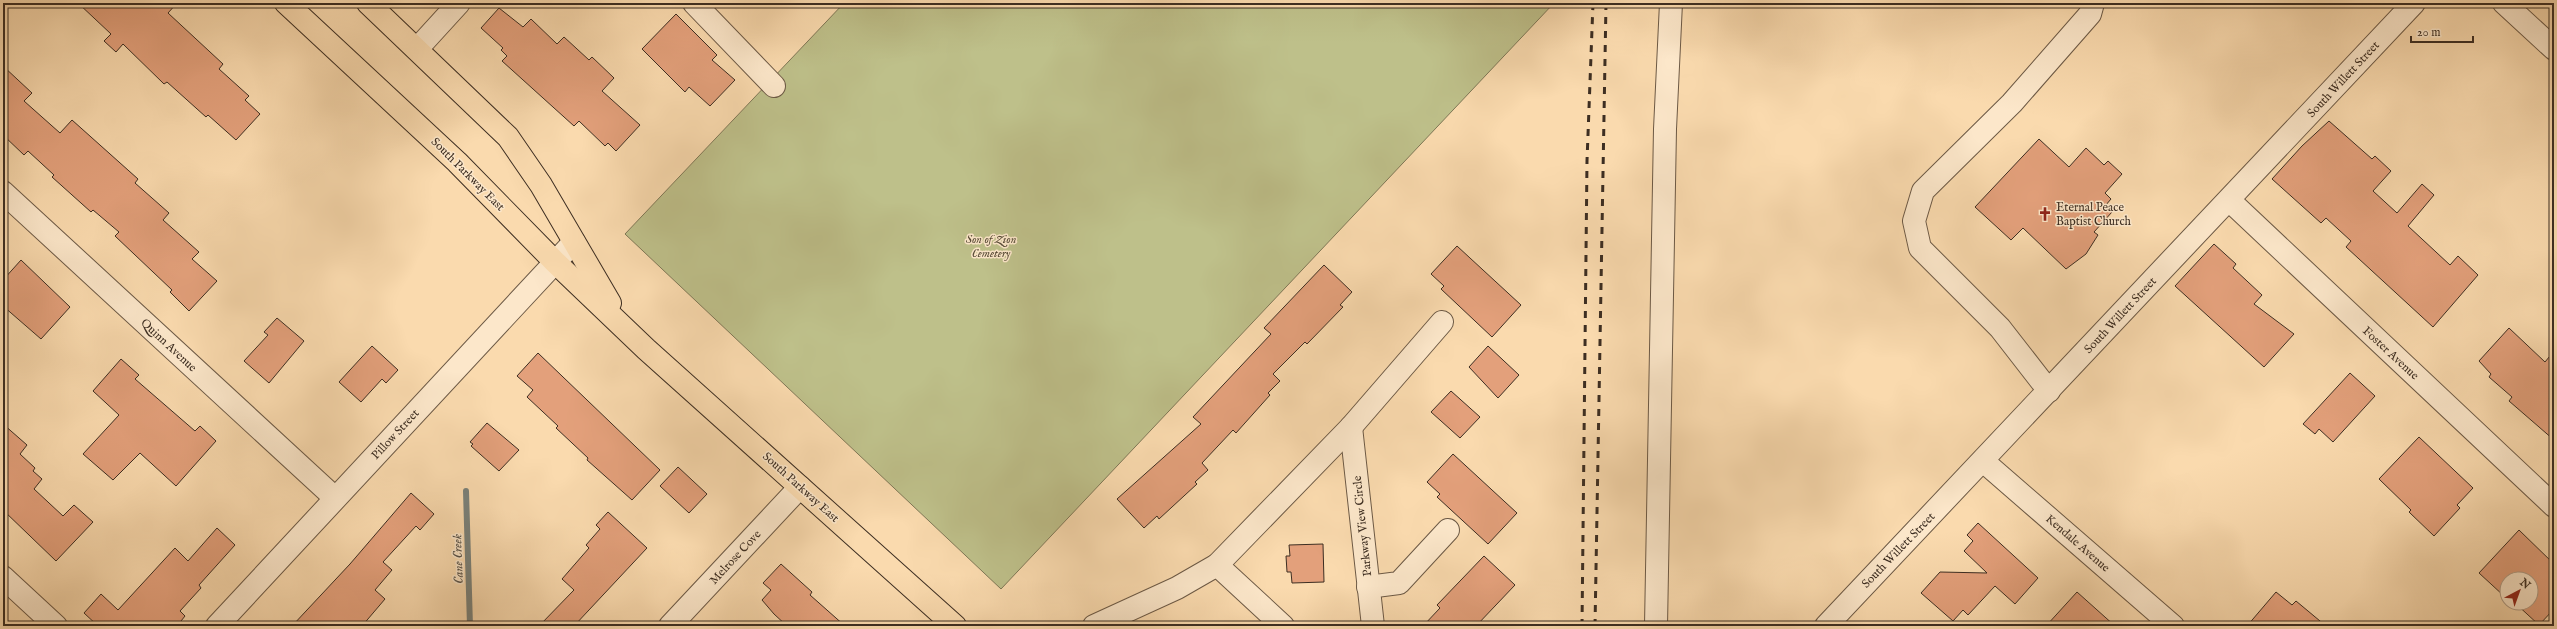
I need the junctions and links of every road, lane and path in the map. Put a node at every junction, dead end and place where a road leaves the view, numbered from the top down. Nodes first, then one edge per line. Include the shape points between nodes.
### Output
1 (286, 3) edge
2 (368, 3) edge
3 (459, 3) edge
4 (694, 3) edge
5 (1671, 3) edge
6 (2094, 3) edge
7 (2414, 3) edge
8 (2504, 3) edge
9 (417, 49) junction
10 (2554, 49) edge
11 (774, 86) dead end
12 (3, 192) edge
13 (2229, 200) junction
14 (574, 242) junction
15 (555, 262) junction
16 (1442, 322) dead end
17 (646, 349) junction
18 (2049, 391) junction
19 (1350, 427) junction
20 (1983, 461) junction
21 (800, 487) junction
22 (335, 498) junction
23 (2554, 506) edge
24 (1448, 530) dead end
25 (1217, 565) junction
26 (3, 577) edge
27 (1368, 588) junction
28 (56, 626) edge
29 (217, 626) edge
30 (670, 626) edge
31 (955, 626) edge
32 (1094, 626) edge
33 (1283, 626) edge
34 (1373, 626) edge
35 (1656, 626) edge
36 (1826, 626) edge
37 (2173, 626) edge

1 - 15 main road, South Parkway East via 457,162
2 - 9 main road, South Parkway East
3 - 9 street
4 - 11 street
5 - 35 street via 1665,137
6 - 18 street via 2090,14 2012,103 1924,191 1914,222 1920,248 2000,328
7 - 13 street, South Willett Street
8 - 10 street
9 - 14 main road, South Parkway East via 508,137 541,185
12 - 22 street, Quinn Avenue
13 - 18 street, South Willett Street
13 - 23 street, Foster Avenue
14 - 15 street, Pillow Street
14 - 17 main road, South Parkway East via 605,296
15 - 17 main road, South Parkway East
15 - 22 street, Pillow Street
16 - 19 street
17 - 21 main road, South Parkway East
18 - 20 street, South Willett Street
19 - 25 street
19 - 27 street, Parkway View Circle
20 - 36 street, South Willett Street
20 - 37 street, Kendale Avenue
21 - 30 street, Melrose Cove
21 - 31 main road, South Parkway East
22 - 29 street, Pillow Street
24 - 27 street via 1399,583
25 - 32 street via 1177,588
25 - 33 street
26 - 28 street
27 - 34 street, Parkway View Circle

